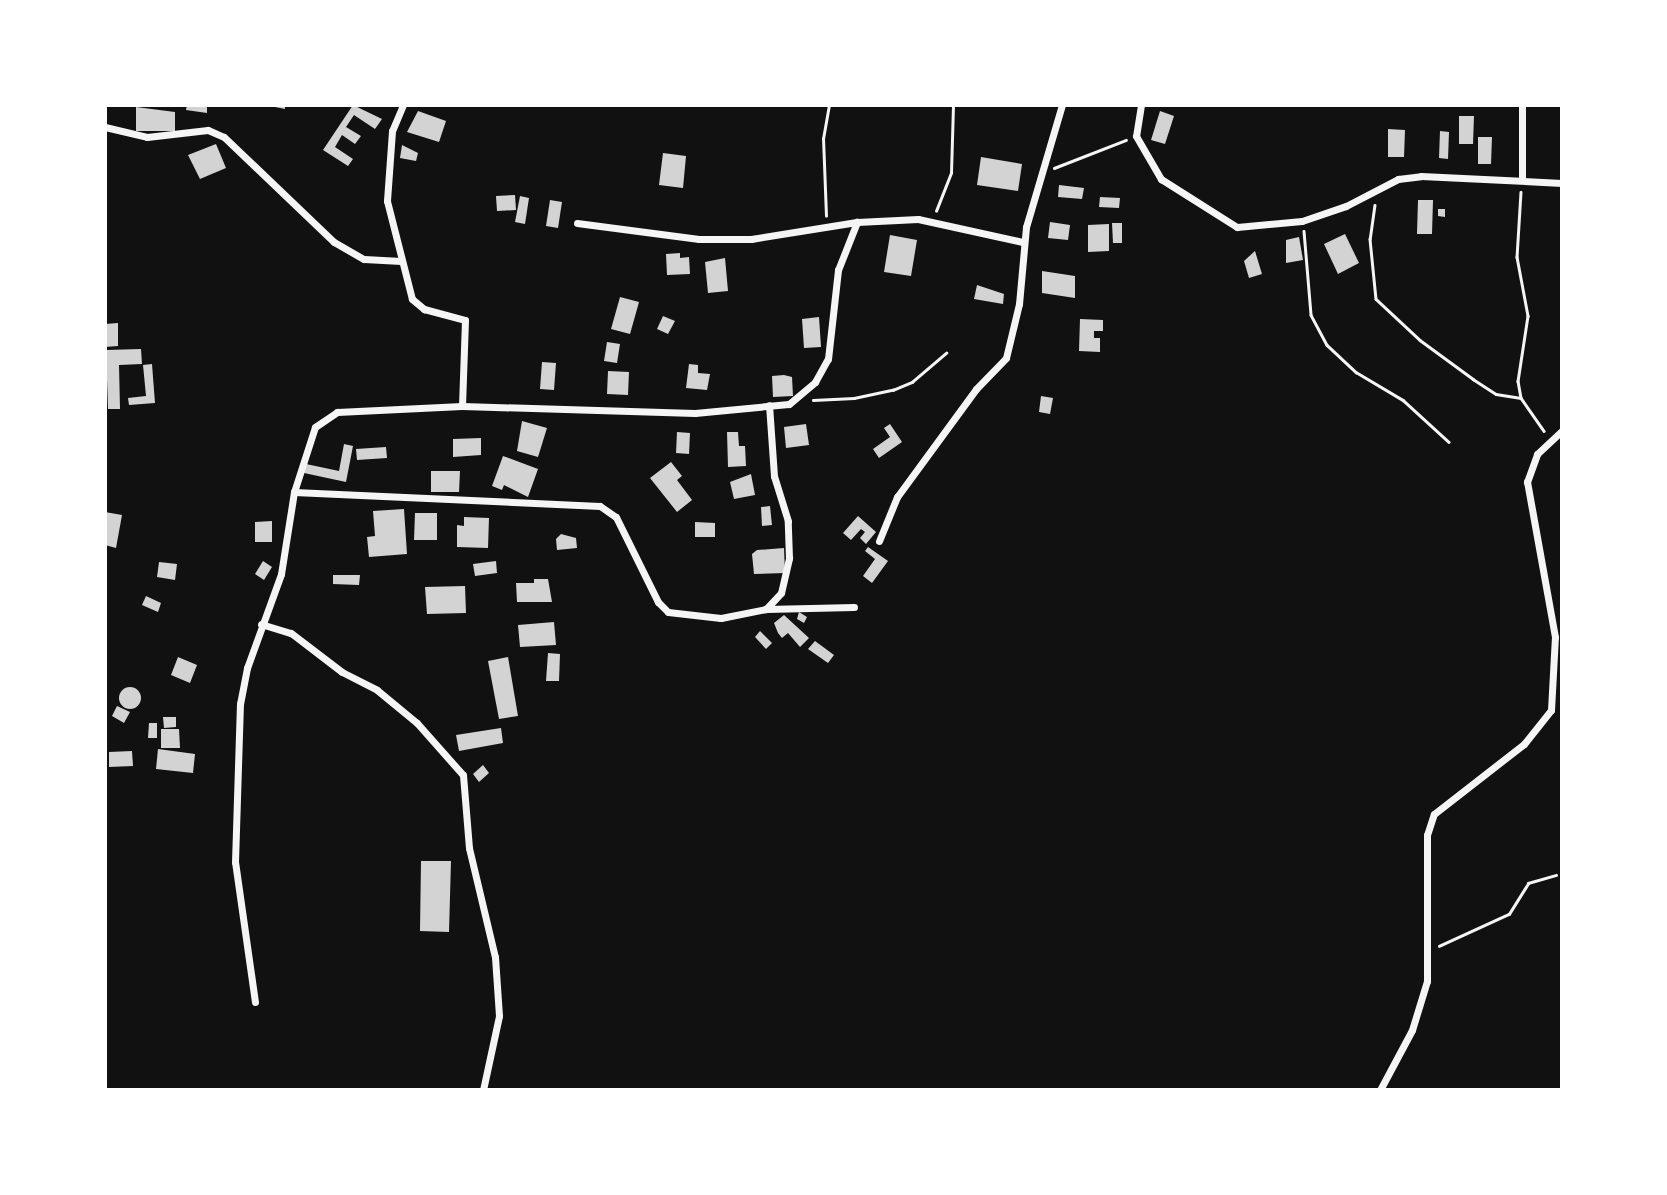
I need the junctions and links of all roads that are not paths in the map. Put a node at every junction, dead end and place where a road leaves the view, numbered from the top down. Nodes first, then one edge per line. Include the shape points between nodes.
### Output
1 (403, 105) edge
2 (1062, 105) edge
3 (1141, 105) edge
4 (1522, 105) edge
5 (105, 127) edge
6 (1522, 178) junction
7 (1562, 183) edge
8 (856, 222) junction
9 (577, 223) dead end
10 (1023, 242) junction
11 (401, 261) junction
12 (769, 405) junction
13 (462, 406) junction
14 (1562, 431) edge
15 (294, 492) junction
16 (879, 541) dead end
17 (854, 607) dead end
18 (766, 609) junction
19 (261, 624) junction
20 (255, 1002) dead end
21 (483, 1090) edge
22 (1380, 1090) edge

1 - 11 street via 392,131 387,201
2 - 10 street
3 - 6 street via 1136,136 1161,179 1237,227 1302,221 1346,206 1398,179
4 - 6 street
5 - 11 street via 147,137 208,130 225,137 334,243 364,259
6 - 7 street
8 - 9 street via 780,237 699,239
8 - 10 street via 932,220 972,234
8 - 12 street via 838,270 828,359 799,400
10 - 16 street via 1018,304 1006,358 976,389 897,497
11 - 13 street via 412,299 424,309 465,320
12 - 13 street via 695,413
12 - 18 street via 774,476 788,521 789,558 781,593
13 - 15 street via 327,415 306,444
14 - 22 street via 1536,454 1527,482 1555,637 1553,698 1548,716 1524,744 1434,814 1427,835 1430,950 1416,1021
15 - 18 street via 600,506 616,517 658,602 668,612 722,618
15 - 19 street via 281,574
17 - 18 street
19 - 20 street via 243,684 233,800 241,925
19 - 21 street via 291,633 336,669 398,706 463,775 469,848 495,957 499,1016

